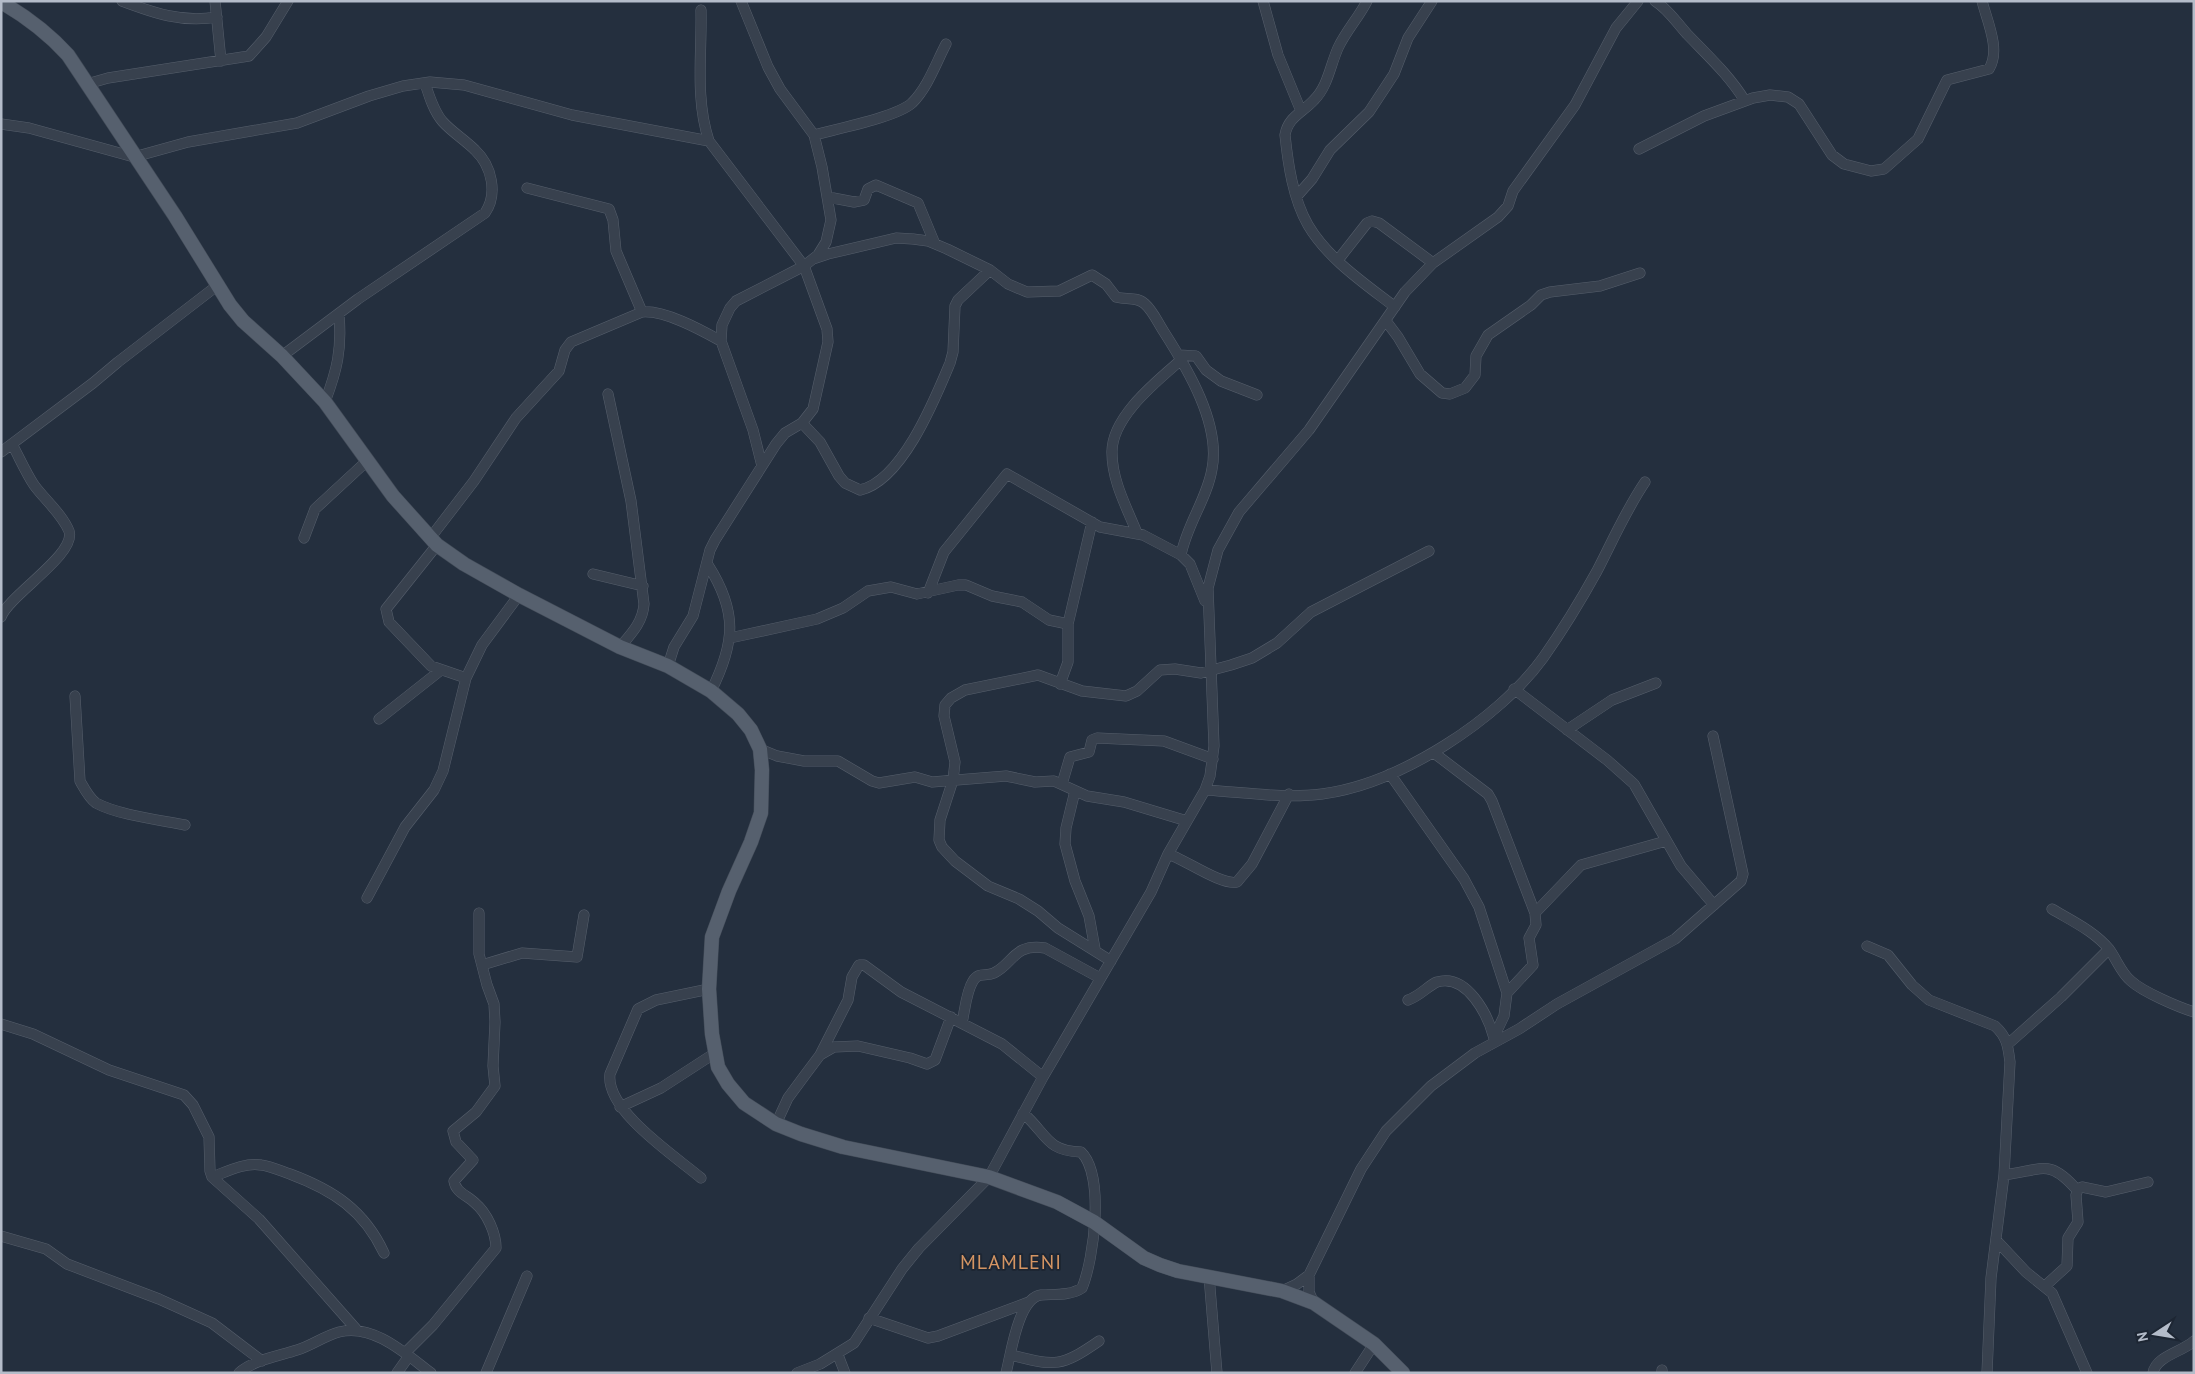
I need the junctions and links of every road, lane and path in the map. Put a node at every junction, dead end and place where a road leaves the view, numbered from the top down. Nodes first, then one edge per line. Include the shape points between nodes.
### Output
1 (122, 1) edge
2 (215, 1) edge
3 (288, 1) edge
4 (741, 1) edge
5 (1263, 1) edge
6 (1367, 1) edge
7 (1432, 1) edge
8 (1638, 1) edge
9 (1655, 1) edge
10 (1982, 1) edge
11 (1, 2) edge
12 (701, 10) dead end
13 (217, 17) junction
14 (946, 44) dead end
15 (221, 61) junction
16 (424, 83) junction
17 (87, 84) junction
18 (1745, 101) junction
19 (1301, 111) junction
20 (1, 124) edge
21 (814, 135) junction
22 (709, 142) junction
23 (1639, 149) dead end
24 (134, 157) junction
25 (527, 188) dead end
26 (1297, 196) junction
27 (828, 197) junction
28 (935, 244) junction
29 (813, 259) junction
30 (1338, 260) junction
31 (1433, 263) junction
32 (804, 266) junction
33 (990, 270) junction
34 (1640, 273) dead end
35 (218, 284) junction
36 (1395, 307) junction
37 (642, 312) junction
38 (339, 315) junction
39 (1386, 321) junction
40 (721, 341) junction
41 (282, 356) junction
42 (1180, 358) junction
43 (608, 394) dead end
44 (1258, 395) dead end
45 (325, 402) junction
46 (802, 423) junction
47 (12, 444) junction
48 (1, 452) edge
49 (368, 460) junction
50 (762, 466) junction
51 (1646, 482) dead end
52 (1092, 522) junction
53 (1137, 533) junction
54 (304, 538) dead end
55 (434, 541) junction
56 (1428, 551) dead end
57 (1181, 555) junction
58 (708, 565) junction
59 (593, 574) dead end
60 (644, 586) junction
61 (928, 593) junction
62 (519, 594) junction
63 (1207, 605) junction
64 (1, 617) edge
65 (1068, 624) junction
66 (730, 638) junction
67 (620, 647) junction
68 (668, 666) junction
69 (1212, 669) junction
70 (441, 670) junction
71 (466, 678) junction
72 (1656, 683) dead end
73 (1060, 684) junction
74 (1514, 689) junction
75 (711, 691) junction
76 (75, 696) dead end
77 (379, 719) dead end
78 (1567, 730) junction
79 (1713, 736) dead end
80 (760, 749) junction
81 (1434, 753) junction
82 (1213, 759) junction
83 (1390, 774) junction
84 (953, 780) junction
85 (1062, 784) junction
86 (1205, 790) junction
87 (1075, 791) junction
88 (1289, 794) junction
89 (1187, 821) junction
90 (185, 825) dead end
91 (1666, 841) junction
92 (1168, 854) junction
93 (367, 898) dead end
94 (1714, 905) junction
95 (2052, 909) dead end
96 (479, 913) dead end
97 (1535, 913) junction
98 (584, 915) dead end
99 (1867, 946) dead end
100 (1095, 949) junction
101 (2109, 949) junction
102 (1111, 961) junction
103 (482, 965) junction
104 (1100, 978) junction
105 (709, 989) junction
106 (1507, 993) junction
107 (1408, 1000) dead end
108 (2194, 1012) edge
109 (950, 1017) junction
110 (962, 1023) junction
111 (1, 1024) edge
112 (1495, 1039) junction
113 (2008, 1044) junction
114 (715, 1053) junction
115 (820, 1055) junction
116 (1042, 1077) junction
117 (620, 1106) junction
118 (1023, 1113) junction
119 (776, 1124) junction
120 (2004, 1175) junction
121 (212, 1176) junction
122 (989, 1177) junction
123 (701, 1178) dead end
124 (2148, 1182) dead end
125 (2077, 1190) junction
126 (1094, 1222) junction
127 (1, 1236) edge
128 (1996, 1240) junction
129 (384, 1253) dead end
130 (1309, 1275) junction
131 (526, 1276) dead end
132 (1209, 1276) junction
133 (2045, 1286) junction
134 (1282, 1291) junction
135 (1029, 1302) junction
136 (1314, 1303) junction
137 (869, 1318) junction
138 (356, 1329) junction
139 (1099, 1341) dead end
140 (2194, 1341) edge
141 (1374, 1344) junction
142 (407, 1354) junction
143 (838, 1355) junction
144 (1011, 1355) junction
145 (262, 1361) junction
146 (239, 1373) edge
147 (397, 1373) edge
148 (431, 1373) edge
149 (486, 1373) edge
150 (797, 1373) edge
151 (845, 1373) edge
152 (1006, 1373) edge
153 (1217, 1373) edge
154 (1355, 1373) edge
155 (1403, 1373) edge
156 (1987, 1373) edge
157 (2087, 1373) edge
158 (2152, 1373) edge

1 - 13 street via 157,14 186,20
2 - 13 street
3 - 15 street via 256,50 249,56
4 - 21 street via 768,68
5 - 19 street via 1278,55
6 - 19 street via 1338,48 1322,90
7 - 26 street via 1408,38 1394,74 1369,112 1330,150
8 - 31 street via 1616,28 1585,90 1513,191 1506,209 1486,227
9 - 18 street via 1727,74
10 - 18 street via 1994,61 1989,69 1947,80 1918,139 1884,169 1871,171 1844,164 1832,155 1799,104 1788,97 1770,95
11 - 17 main road via 37,24 58,42
12 - 22 street via 701,106
13 - 15 street
14 - 21 street via 921,92 910,104 886,115
15 - 17 street
16 - 22 street via 464,85 572,115
16 - 24 street via 369,96 297,123 188,142
16 - 38 street via 442,121 477,151 485,164 494,193 490,206 485,214
17 - 24 main road
18 - 23 street via 1704,116
19 - 26 street via 1286,126 1285,135
20 - 24 street via 29,128
21 - 27 street
22 - 32 street
24 - 35 main road
25 - 37 street via 609,209 616,251
26 - 30 street via 1309,226
27 - 28 street via 858,202 864,200 868,189 876,185 910,198 920,206
27 - 29 street via 830,232 822,250
28 - 29 street via 913,238 896,238
28 - 33 street
29 - 32 street
30 - 31 street via 1372,221
30 - 36 street
31 - 36 street
32 - 40 street via 736,301 722,324
32 - 46 street via 827,329 828,342 816,401
33 - 42 street via 1008,284 1037,293 1068,289 1092,275 1106,284 1116,297 1144,303
33 - 46 street via 958,300 950,363 912,446 873,485 860,490 846,483 820,442
34 - 39 street via 1614,283 1541,295 1488,335 1478,349 1475,375 1465,388 1450,394 1442,393 1420,374
35 - 41 main road via 243,321
35 - 47 street
36 - 39 street
37 - 40 street via 659,314
37 - 55 street via 571,342 559,371 516,418
38 - 41 street
38 - 45 street via 341,342 338,363
39 - 63 street via 1309,430 1239,512 1218,550
40 - 50 street via 753,430
41 - 45 main road
42 - 44 street via 1196,356 1206,370 1221,381
42 - 53 street via 1142,394 1125,416 1112,451 1119,490
42 - 57 street via 1199,394 1214,455 1212,471 1189,524
43 - 60 street via 631,501
45 - 49 main road
46 - 50 street via 785,433
47 - 48 street
47 - 64 street via 33,483 63,520 70,534 56,559 11,601
49 - 54 street via 315,510
49 - 55 main road via 393,496
50 - 58 street via 715,540
51 - 74 street via 1622,518 1589,585 1543,658
52 - 53 street via 1100,527
52 - 61 street via 1007,474 944,552
52 - 65 street
53 - 57 street
55 - 62 main road via 464,564
55 - 70 street via 385,613 389,622 424,658
56 - 69 street via 1311,612 1294,630 1264,651 1238,663
57 - 63 street via 1190,564
58 - 66 street via 719,584 727,609
58 - 68 street via 693,616 674,647
59 - 60 street
60 - 67 street via 644,611
61 - 65 street via 966,585 992,596 1022,602 1049,620
61 - 66 street via 917,594 891,587 876,589 817,619
62 - 67 main road
62 - 71 street via 482,645
63 - 69 street
65 - 73 street via 1068,662
66 - 75 street via 726,658
67 - 68 main road
68 - 75 main road
69 - 73 street via 1200,673 1160,670 1137,691 1126,696 1082,691
69 - 82 street
70 - 71 street
70 - 77 street
71 - 93 street via 443,770 434,790 405,827
72 - 78 street via 1612,700
73 - 84 street via 1038,675 965,690 950,698 945,705 944,716 954,754
74 - 78 street
74 - 81 street via 1452,742
75 - 80 main road via 738,714
76 - 90 street via 80,781 86,792 95,802 110,808
78 - 91 street via 1634,784
79 - 94 street via 1743,878
80 - 84 street via 804,761 838,760 879,783 915,777 932,782
80 - 105 main road via 761,814 712,937
81 - 83 street
81 - 97 street via 1490,797
82 - 85 street via 1164,741 1097,738 1092,740 1089,752 1070,757
82 - 86 street
83 - 88 street via 1344,790
83 - 106 street via 1471,892
84 - 85 street via 1006,776
84 - 100 street via 940,820 942,847 988,886 1019,899 1058,928
85 - 87 street
86 - 88 street
86 - 89 street
87 - 89 street via 1102,800 1145,807
87 - 100 street via 1065,844 1074,882 1090,916
88 - 92 street via 1252,864 1236,882 1228,882
89 - 92 street
91 - 94 street via 1681,866
91 - 97 street via 1581,865
92 - 102 street via 1151,892
94 - 112 street via 1667,944 1587,986 1519,1030
95 - 101 street via 2077,923
96 - 103 street
97 - 106 street via 1536,925 1530,938 1533,965
98 - 103 street via 577,957 522,953
99 - 113 street via 1888,954 1922,995 1994,1026
100 - 102 street
101 - 108 street via 2124,975 2133,983
101 - 113 street via 2067,992
102 - 104 street
103 - 142 street via 496,1022 495,1086 476,1112 453,1131 456,1142 473,1160 454,1181 456,1189 476,1203 489,1221 496,1248
104 - 110 street via 1045,948 1019,952 996,972 980,974 972,982
104 - 116 street
105 - 114 main road
105 - 117 street via 656,1000 638,1009 610,1074 609,1082
106 - 112 street via 1504,1016
107 - 112 street via 1437,982 1450,981 1461,985 1474,997
109 - 110 street
109 - 115 street via 934,1060 928,1064 858,1046 838,1046
109 - 115 street via 859,965 852,977 848,1000
110 - 116 street via 1002,1044
111 - 121 street via 33,1034 108,1070 184,1095 193,1105 209,1137
112 - 130 street via 1451,1069 1386,1131 1361,1169
113 - 120 street via 2010,1062
114 - 117 street via 661,1088
114 - 119 main road via 718,1067 744,1103
115 - 119 street via 788,1098
116 - 118 street
117 - 123 street
118 - 122 street
118 - 126 street via 1053,1146 1086,1156 1095,1186
119 - 122 main road via 844,1147
120 - 125 street via 2054,1169
120 - 128 street
121 - 129 street via 259,1164 313,1182 333,1192 363,1219
121 - 138 street via 259,1220
122 - 126 main road via 1057,1202
122 - 137 street via 919,1248
124 - 125 street via 2106,1192 2082,1187
125 - 133 street via 2078,1222 2067,1242 2067,1266
126 - 132 main road via 1144,1258 1178,1271
126 - 135 street via 1082,1288 1036,1296
127 - 145 street via 46,1249 67,1264 212,1323
128 - 133 street via 2026,1272
128 - 156 street via 1990,1278
130 - 134 street
130 - 136 street via 1309,1292
131 - 149 street
132 - 134 main road
132 - 153 street
133 - 157 street via 2059,1305
134 - 136 main road
135 - 137 street via 928,1338
135 - 144 street via 1019,1320
136 - 141 main road
137 - 143 street via 854,1343
138 - 142 street
138 - 145 street via 338,1332 308,1347
139 - 144 street via 1062,1363 1048,1364
140 - 158 street via 2162,1360
141 - 154 street
141 - 155 main road
142 - 147 street
142 - 148 street
143 - 150 street
143 - 151 street
144 - 152 street
145 - 146 street

